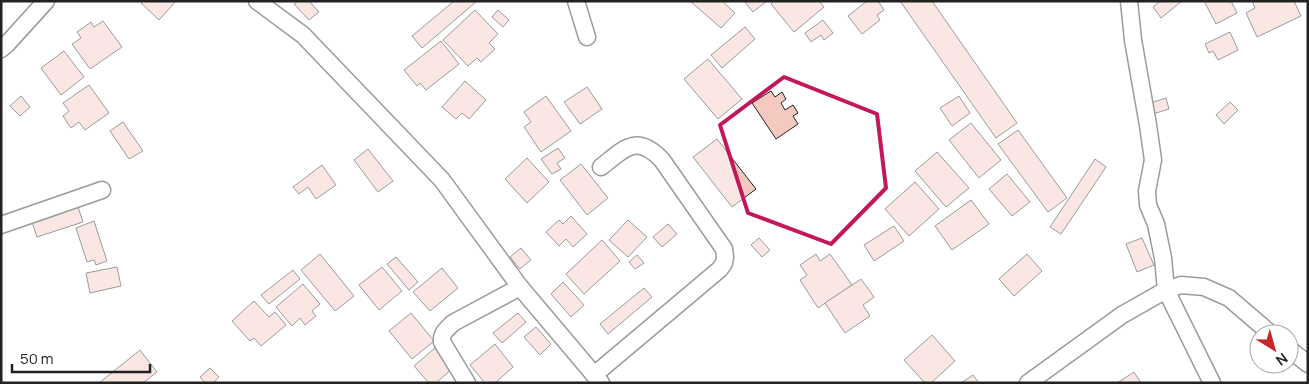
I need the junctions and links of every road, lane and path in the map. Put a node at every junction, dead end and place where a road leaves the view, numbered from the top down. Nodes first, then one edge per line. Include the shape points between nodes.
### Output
1 (46, 1) edge
2 (257, 1) edge
3 (576, 1) edge
4 (1130, 1) edge
5 (587, 37) dead end
6 (1, 49) edge
7 (601, 167) dead end
8 (102, 190) dead end
9 (1, 225) edge
10 (520, 287) junction
11 (1166, 290) junction
12 (1260, 324) edge
13 (598, 379) edge
14 (467, 383) edge
15 (1028, 383) edge
16 (1212, 383) edge

1 - 6 street
2 - 10 street via 303,35 442,180
3 - 5 street
4 - 11 street via 1133,40 1153,160 1147,191 1148,205 1156,224
7 - 13 street via 632,146 652,150 714,233 725,257 720,269
8 - 9 street
10 - 13 street
10 - 14 street via 453,323 445,331 442,342
11 - 12 street via 1181,285 1204,287 1230,298
11 - 15 street via 1122,315
11 - 16 street

